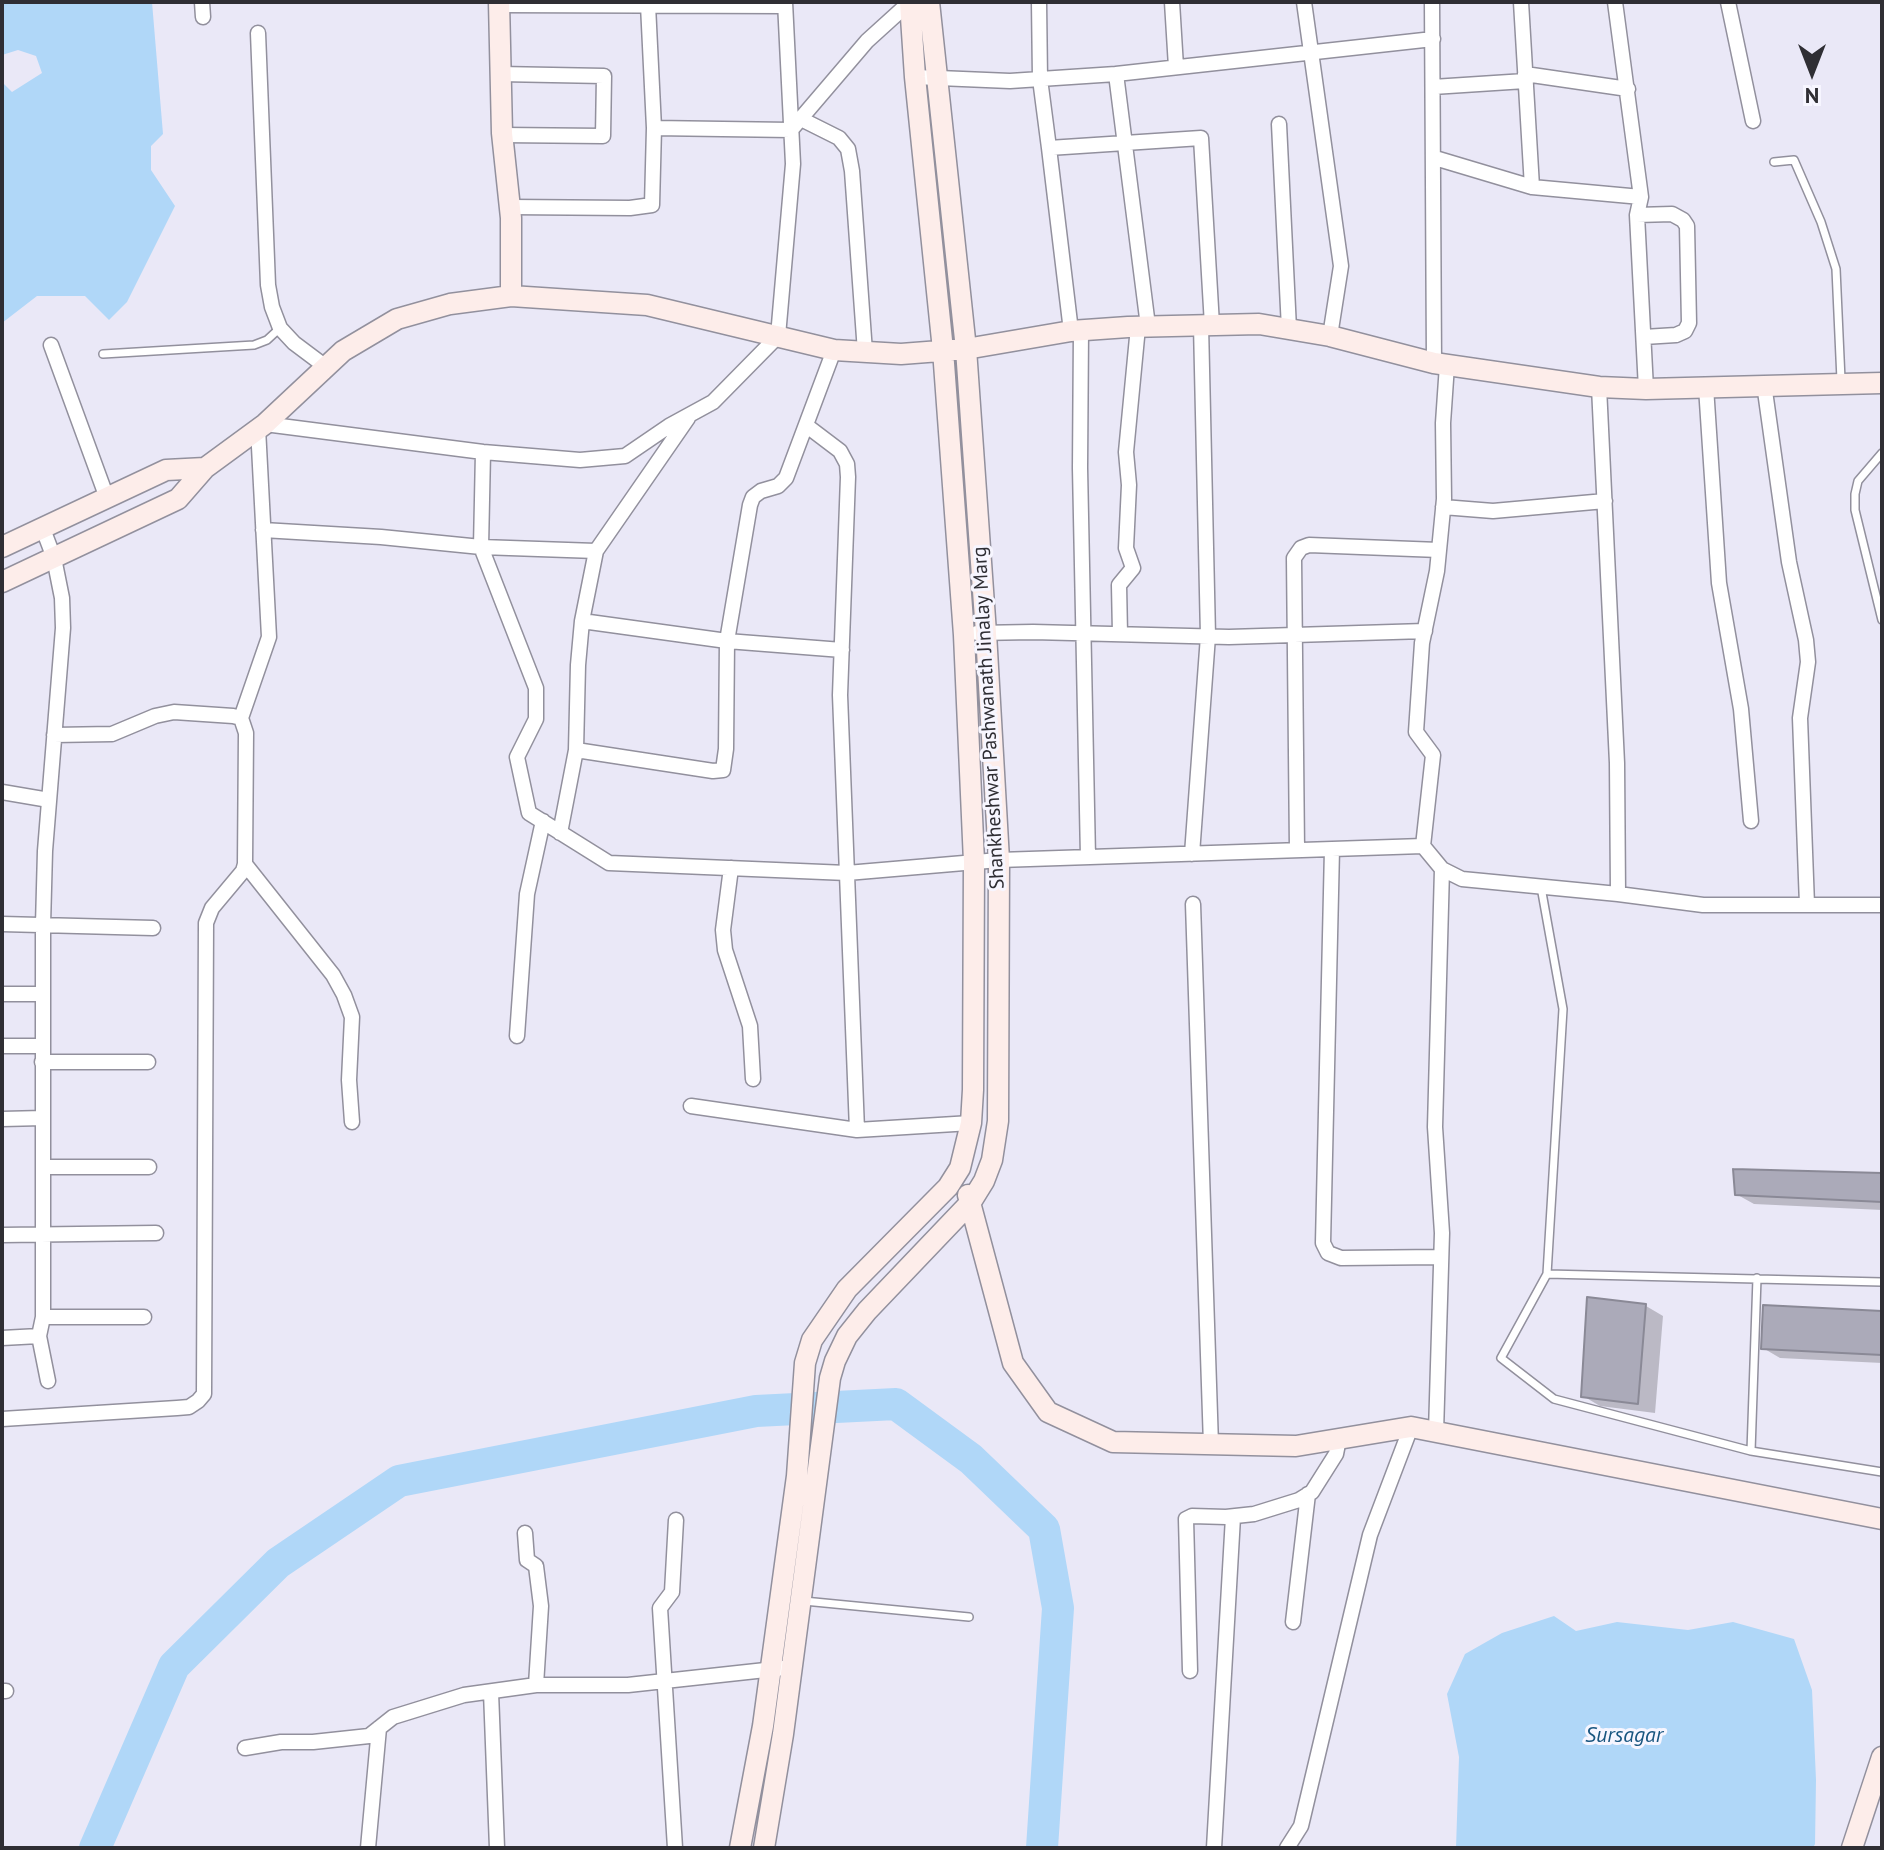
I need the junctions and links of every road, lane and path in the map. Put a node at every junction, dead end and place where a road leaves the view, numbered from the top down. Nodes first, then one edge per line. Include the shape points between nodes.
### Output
1 (910, 2) edge
2 (929, 2) edge
3 (1039, 2) edge
4 (1172, 2) edge
5 (1304, 2) edge
6 (1432, 2) edge
7 (1521, 2) edge
8 (1615, 2) edge
9 (1728, 2) edge
10 (499, 4) edge
11 (716, 4) edge
12 (785, 4) edge
13 (648, 5) junction
14 (258, 33) dead end
15 (1433, 39) junction
16 (1310, 51) junction
17 (1176, 67) junction
18 (500, 74) junction
19 (1116, 74) junction
20 (915, 77) junction
21 (936, 78) junction
22 (1525, 78) junction
23 (1040, 79) junction
24 (1433, 87) junction
25 (1628, 89) junction
26 (1753, 121) dead end
27 (796, 124) junction
28 (1279, 124) dead end
29 (654, 128) junction
30 (502, 135) junction
31 (1127, 143) junction
32 (1049, 148) junction
33 (1435, 158) junction
34 (1774, 162) dead end
35 (1532, 187) junction
36 (1641, 197) junction
37 (510, 207) junction
38 (1637, 215) junction
39 (511, 296) junction
40 (1207, 325) junction
41 (1143, 326) junction
42 (280, 328) junction
43 (1289, 329) junction
44 (1076, 330) junction
45 (778, 336) junction
46 (1330, 336) junction
47 (1644, 337) junction
48 (51, 345) dead end
49 (966, 349) junction
50 (834, 350) junction
51 (943, 350) junction
52 (865, 352) junction
53 (103, 354) dead end
54 (1440, 364) junction
55 (326, 367) junction
56 (1841, 383) junction
57 (1764, 384) junction
58 (1882, 384) edge
59 (1599, 387) junction
60 (1706, 387) junction
61 (1646, 389) junction
62 (691, 414) junction
63 (262, 426) junction
64 (807, 426) junction
65 (483, 452) junction
66 (1882, 453) edge
67 (205, 468) junction
68 (107, 498) junction
69 (1605, 501) junction
70 (1443, 507) junction
71 (43, 529) junction
72 (263, 530) junction
73 (2, 547) edge
74 (481, 547) junction
75 (1439, 550) junction
76 (596, 551) junction
77 (54, 558) junction
78 (2, 582) edge
79 (1882, 620) edge
80 (582, 621) junction
81 (1425, 631) junction
82 (986, 633) junction
83 (1083, 633) junction
84 (1120, 634) junction
85 (964, 635) junction
86 (1296, 635) junction
87 (1208, 636) junction
88 (727, 641) junction
89 (842, 650) junction
90 (241, 718) junction
91 (54, 735) junction
92 (576, 750) junction
93 (2, 792) edge
94 (49, 800) junction
95 (543, 821) junction
96 (1751, 821) dead end
97 (560, 833) junction
98 (1423, 846) junction
99 (1332, 849) junction
100 (1297, 850) junction
101 (1192, 854) junction
102 (1088, 857) junction
103 (999, 860) junction
104 (974, 862) junction
105 (245, 864) junction
106 (731, 868) junction
107 (1442, 869) junction
108 (847, 873) junction
109 (1541, 887) junction
110 (1618, 894) junction
111 (1193, 904) dead end
112 (1807, 905) junction
113 (1882, 905) edge
114 (2, 924) edge
115 (43, 925) junction
116 (153, 928) dead end
117 (2, 994) edge
118 (42, 994) junction
119 (517, 1036) dead end
120 (2, 1046) edge
121 (42, 1046) junction
122 (42, 1062) junction
123 (148, 1062) dead end
124 (753, 1079) dead end
125 (691, 1106) dead end
126 (43, 1118) junction
127 (2, 1119) edge
128 (352, 1122) dead end
129 (971, 1123) junction
130 (857, 1130) junction
131 (43, 1167) junction
132 (149, 1167) dead end
133 (960, 1168) junction
134 (971, 1202) junction
135 (156, 1233) dead end
136 (2, 1235) edge
137 (42, 1235) junction
138 (1441, 1257) junction
139 (1547, 1274) junction
140 (1757, 1278) junction
141 (1882, 1282) edge
142 (43, 1317) junction
143 (144, 1317) dead end
144 (39, 1336) junction
145 (2, 1338) edge
146 (48, 1381) dead end
147 (2, 1419) edge
148 (1411, 1427) junction
149 (1436, 1432) junction
150 (1339, 1439) junction
151 (1211, 1445) junction
152 (1751, 1451) junction
153 (1882, 1472) edge
154 (1308, 1494) junction
155 (1233, 1517) junction
156 (1882, 1519) edge
157 (676, 1520) dead end
158 (525, 1533) dead end
159 (802, 1601) junction
160 (969, 1617) dead end
161 (1293, 1622) dead end
162 (793, 1667) junction
163 (771, 1669) junction
164 (1190, 1671) dead end
165 (665, 1682) junction
166 (536, 1685) junction
167 (491, 1692) junction
168 (379, 1728) junction
169 (245, 1748) dead end
170 (1882, 1757) edge
171 (368, 1848) edge
172 (497, 1848) edge
173 (675, 1848) edge
174 (740, 1848) edge
175 (764, 1848) edge
176 (1214, 1848) edge
177 (1287, 1848) edge
178 (1852, 1848) edge

1 - 20 main road
1 - 27 street via 867,41
2 - 21 main road, Shankheshwar Pashwanath Jinalay Marg
3 - 23 street
4 - 17 street
5 - 16 street
6 - 15 street
7 - 22 street
8 - 25 street
9 - 26 street
10 - 13 street
10 - 18 main road
11 - 12 street
11 - 13 street
12 - 27 street
13 - 29 street
14 - 42 street via 268,285
15 - 16 street
15 - 24 street
16 - 17 street
16 - 46 street via 1341,266
17 - 19 street
18 - 30 main road
18 - 30 street via 604,76 603,136
19 - 23 street
19 - 31 street
20 - 21 street
20 - 51 main road
21 - 23 street
21 - 49 main road, Shankheshwar Pashwanath Jinalay Marg
22 - 24 street
22 - 25 street
22 - 35 street
23 - 32 street
24 - 33 street
25 - 36 street
27 - 29 street
27 - 45 street
27 - 52 street via 839,138 848,149
28 - 43 street
29 - 37 street via 652,205
30 - 37 main road
31 - 32 street
31 - 40 street via 1201,138
31 - 41 street
32 - 44 street
33 - 35 street
33 - 54 street
34 - 56 lane via 1794,160 1836,269
35 - 36 street
36 - 38 street
37 - 39 main road
38 - 47 street
38 - 47 street via 1672,214 1687,226 1689,323 1676,335
39 - 45 main road via 647,305
39 - 55 main road via 450,304 397,319
40 - 41 main road
40 - 43 main road
40 - 87 street
41 - 44 main road
41 - 84 street via 1126,452 1126,548 1133,568 1119,585
42 - 53 lane via 254,345
42 - 55 street
43 - 46 main road
44 - 49 main road
44 - 83 street
45 - 50 main road
45 - 62 street via 713,402
46 - 54 main road
47 - 61 street
48 - 68 street
49 - 51 main road
49 - 82 main road, Shankheshwar Pashwanath Jinalay Marg
50 - 52 main road
50 - 64 street
51 - 52 main road
51 - 85 main road
54 - 59 main road
54 - 70 street
55 - 63 main road
56 - 57 main road
56 - 58 main road
57 - 60 main road
57 - 112 street via 1808,662 1800,718
59 - 61 main road
59 - 69 street
60 - 61 main road
60 - 96 street via 1719,583 1741,709
62 - 65 street via 625,456 580,460
62 - 76 street
63 - 65 street
63 - 67 main road
63 - 72 street
64 - 88 street via 786,478 753,497
64 - 89 street via 840,451 847,464
65 - 74 street
66 - 79 lane via 1858,481 1855,510
67 - 68 main road via 166,470
67 - 77 main road via 178,499
68 - 71 main road
69 - 70 street via 1493,511
69 - 110 street
70 - 75 street
71 - 73 main road
71 - 77 street
72 - 74 street
72 - 90 street via 269,637
74 - 76 street
74 - 95 street via 536,688 536,719 517,757 529,813
75 - 81 street
75 - 86 street via 1301,548 1294,558
76 - 80 street
77 - 78 main road
77 - 91 street via 63,628
80 - 88 street
80 - 92 street
81 - 86 street
81 - 98 street via 1416,732 1433,755
82 - 83 street
82 - 85 street
82 - 103 main road, Shankheshwar Pashwanath Jinalay Marg
83 - 84 street
83 - 102 street
84 - 87 street
85 - 104 main road
86 - 87 street
86 - 100 street
87 - 101 street
88 - 89 street
88 - 92 street via 723,770
89 - 108 street
90 - 91 street via 174,712 112,734
90 - 105 street via 246,733
91 - 94 street
92 - 97 street
93 - 94 street
94 - 115 street
95 - 97 street
95 - 119 street via 527,894
97 - 106 street via 609,863
98 - 99 street
98 - 107 street
99 - 100 street
99 - 138 street via 1323,1243 1328,1253 1341,1258
100 - 101 street
101 - 102 street
102 - 103 street
103 - 104 street
103 - 134 main road, Shankheshwar Pashwanath Jinalay Marg via 998,1121 992,1160
104 - 108 street
104 - 129 main road
105 - 128 street via 344,995 352,1017
105 - 147 street via 206,923 204,1394 189,1407
106 - 108 street
106 - 124 street via 725,950 750,1026
107 - 109 street via 1462,879
107 - 138 street via 1435,1127
108 - 130 street
109 - 110 street
109 - 139 lane via 1563,1009
110 - 112 street via 1703,905
111 - 151 street
112 - 113 street
114 - 115 street
115 - 116 street
115 - 118 street
117 - 118 street
118 - 121 street
120 - 121 street
121 - 122 street
122 - 123 street
122 - 126 street
125 - 130 street
126 - 127 street
126 - 131 street
129 - 130 street
129 - 133 main road
131 - 132 street
131 - 137 street
133 - 134 main road
133 - 163 main road via 948,1187 847,1289 812,1340 805,1363 797,1476
134 - 151 main road via 1013,1363 1048,1412 1113,1442
134 - 159 main road, Shankheshwar Pashwanath Jinalay Marg via 847,1336 830,1378
135 - 137 street
136 - 137 street
137 - 142 street
138 - 149 street
139 - 140 lane
139 - 152 lane via 1501,1358 1554,1399
140 - 141 lane
140 - 152 lane
142 - 143 street
142 - 144 street
144 - 145 street
144 - 146 street
148 - 149 main road
148 - 150 main road
148 - 177 street via 1370,1535 1301,1826
149 - 156 main road
150 - 151 main road via 1296,1446
150 - 154 street via 1336,1454
152 - 153 lane
154 - 155 street
154 - 161 street
155 - 164 street via 1186,1519
155 - 176 street
157 - 165 street via 672,1592 660,1608
158 - 166 street via 541,1606
159 - 160 lane
159 - 162 main road, Shankheshwar Pashwanath Jinalay Marg
162 - 163 street
162 - 175 main road, Shankheshwar Pashwanath Jinalay Marg
163 - 165 street
163 - 174 main road
165 - 166 street
165 - 173 street
166 - 167 street
167 - 168 street via 393,1717
167 - 172 street
168 - 169 street via 369,1736
168 - 171 street
170 - 178 main road

